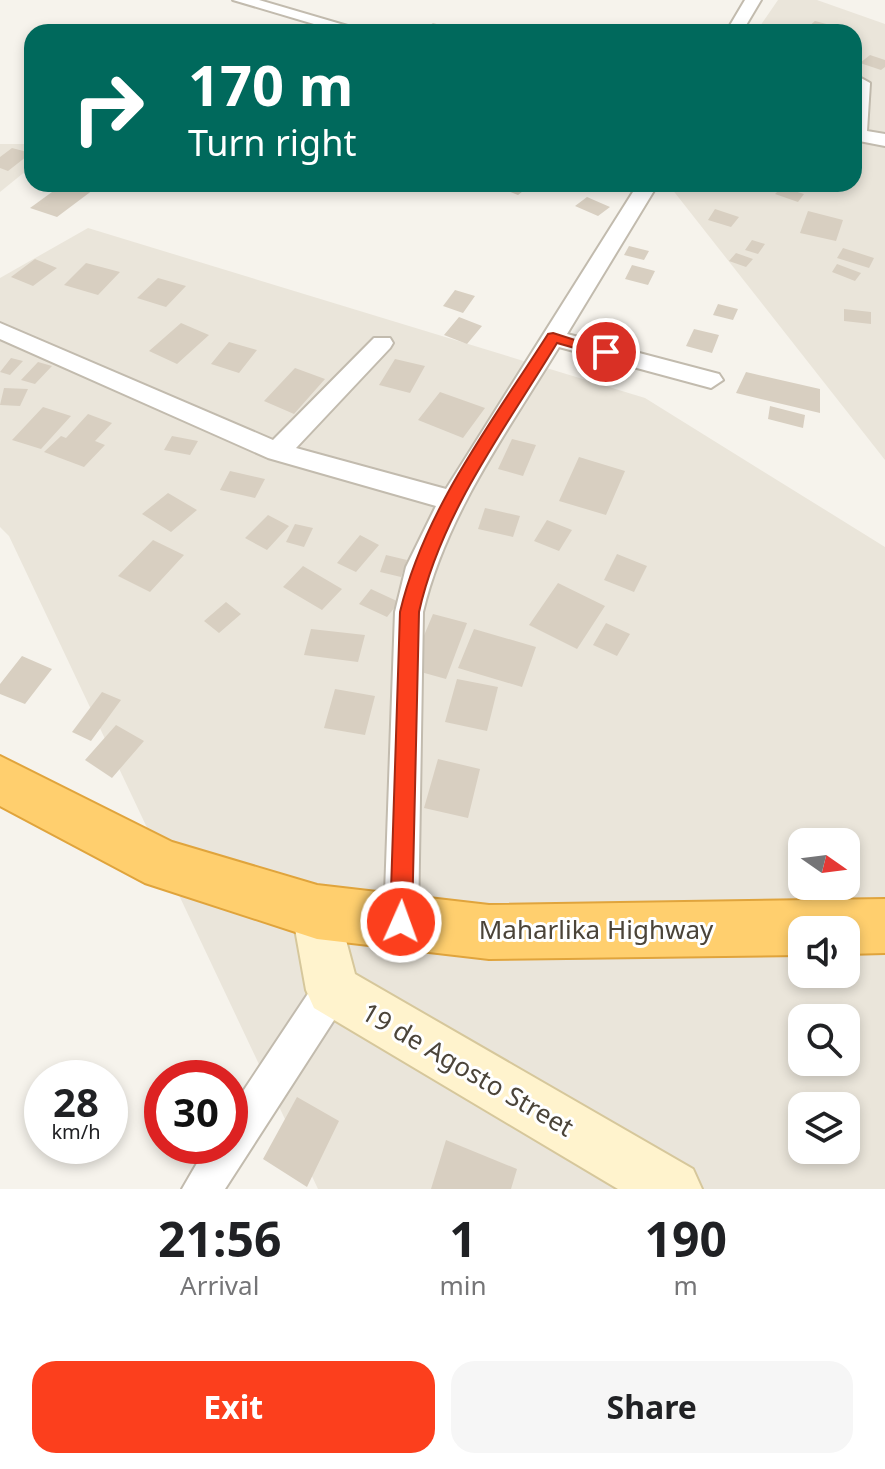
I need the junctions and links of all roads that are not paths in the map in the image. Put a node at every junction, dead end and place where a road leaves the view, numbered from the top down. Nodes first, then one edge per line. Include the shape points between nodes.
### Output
1 (241, 0) edge
2 (753, 0) edge
3 (330, 24) edge
4 (739, 24) edge
5 (862, 135) edge
6 (885, 140) edge
7 (643, 192) edge
8 (0, 330) edge
9 (553, 338) junction
10 (382, 343) dead end
11 (711, 380) dead end
12 (277, 452) junction
13 (452, 501) junction
14 (0, 779) edge
15 (317, 912) junction
16 (401, 922) junction
17 (885, 926) edge
18 (332, 990) junction
19 (202, 1189) edge
20 (673, 1189) edge

1 - 3 street
2 - 4 street
5 - 6 street
7 - 9 street
8 - 12 street
9 - 11 street
9 - 13 street
10 - 12 street
12 - 13 street
13 - 16 street via 420,567 409,612
14 - 15 highway, Maharlika Highway via 164,865
15 - 16 highway, Maharlika Highway
15 - 18 street
16 - 17 highway, Maharlika Highway via 489,932
18 - 19 street
18 - 20 street, 19 de Agosto Street

